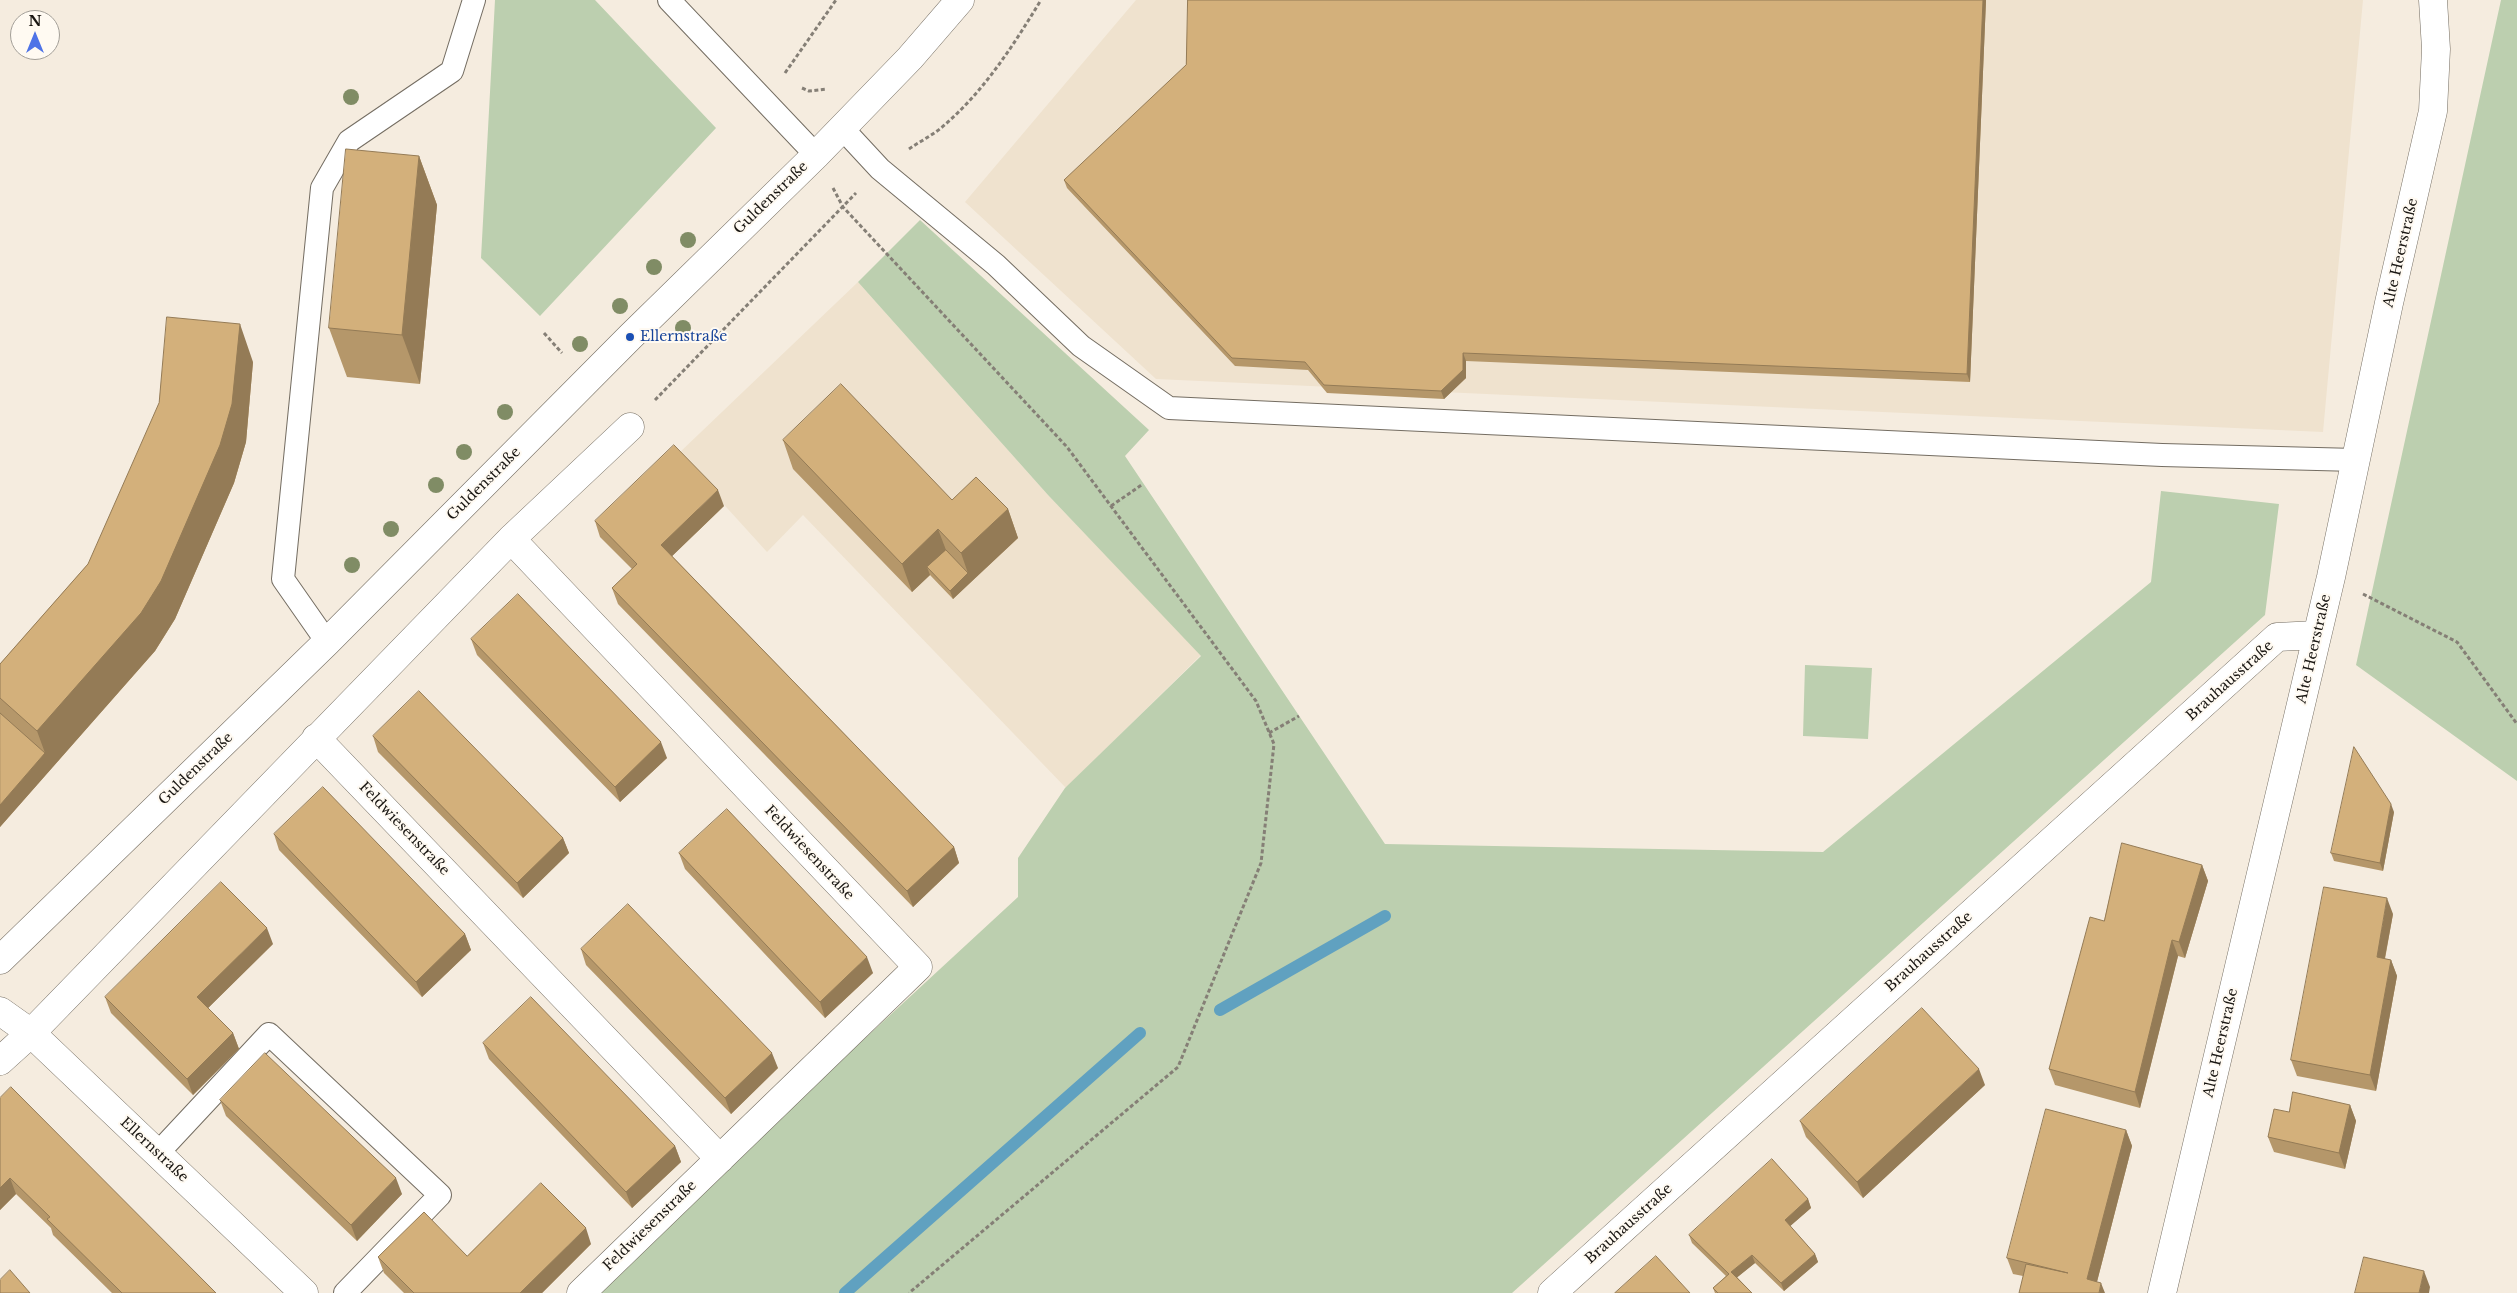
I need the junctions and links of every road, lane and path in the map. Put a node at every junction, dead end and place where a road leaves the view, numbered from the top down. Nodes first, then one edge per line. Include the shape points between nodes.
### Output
1 (474, 0) edge
2 (669, 0) edge
3 (836, 0) edge
4 (960, 0) edge
5 (1041, 0) edge
6 (2433, 0) edge
7 (790, 80) dead end
8 (796, 86) dead end
9 (831, 88) dead end
10 (842, 128) junction
11 (816, 155) junction
12 (880, 168) junction
13 (843, 206) junction
14 (630, 427) joint
15 (2356, 460) junction
16 (1144, 484) dead end
17 (1111, 506) junction
18 (511, 538) junction
19 (2331, 577) junction
20 (2316, 635) junction
21 (327, 642) junction
22 (1298, 716) dead end
23 (2517, 724) edge
24 (1269, 733) junction
25 (316, 738) junction
26 (0, 960) edge
27 (0, 1011) edge
28 (31, 1033) junction
29 (0, 1061) edge
30 (157, 1154) junction
31 (720, 1159) junction
32 (304, 1293) edge
33 (345, 1293) edge
34 (581, 1293) edge
35 (909, 1293) edge
36 (1552, 1293) edge
37 (2162, 1293) edge

1 - 21 lane via 452,71 349,140 322,188 283,579
2 - 11 lane
3 - 7 path via 784,75
4 - 10 street, Guldenstraße via 910,58
5 - 12 path via 1011,49 963,107 940,128
6 - 15 street, Alte Heerstraße via 2436,50 2433,111
8 - 9 path via 809,91
10 - 11 street, Guldenstraße
10 - 12 lane
11 - 13 path
11 - 21 street, Guldenstraße
12 - 13 path
12 - 15 lane via 996,265 1081,346 1170,408 2113,453
13 - 14 path
13 - 17 path via 1067,448
14 - 18 street
15 - 19 street, Alte Heerstraße
16 - 17 path
17 - 24 path via 1256,701
18 - 25 street
18 - 31 street, Feldwiesenstraße via 918,967
19 - 20 street, Alte Heerstraße
19 - 23 path via 2457,642
20 - 36 street, Brauhausstraße via 2277,638
20 - 37 street, Alte Heerstraße
21 - 26 street, Guldenstraße
22 - 24 path
24 - 35 path via 1274,744 1261,863 1178,1067
25 - 28 street
25 - 31 street, Feldwiesenstraße
27 - 28 street, Ellernstraße
28 - 29 street
28 - 30 street, Ellernstraße
30 - 32 street, Ellernstraße
30 - 33 lane via 269,1034 440,1195
31 - 34 street, Feldwiesenstraße

